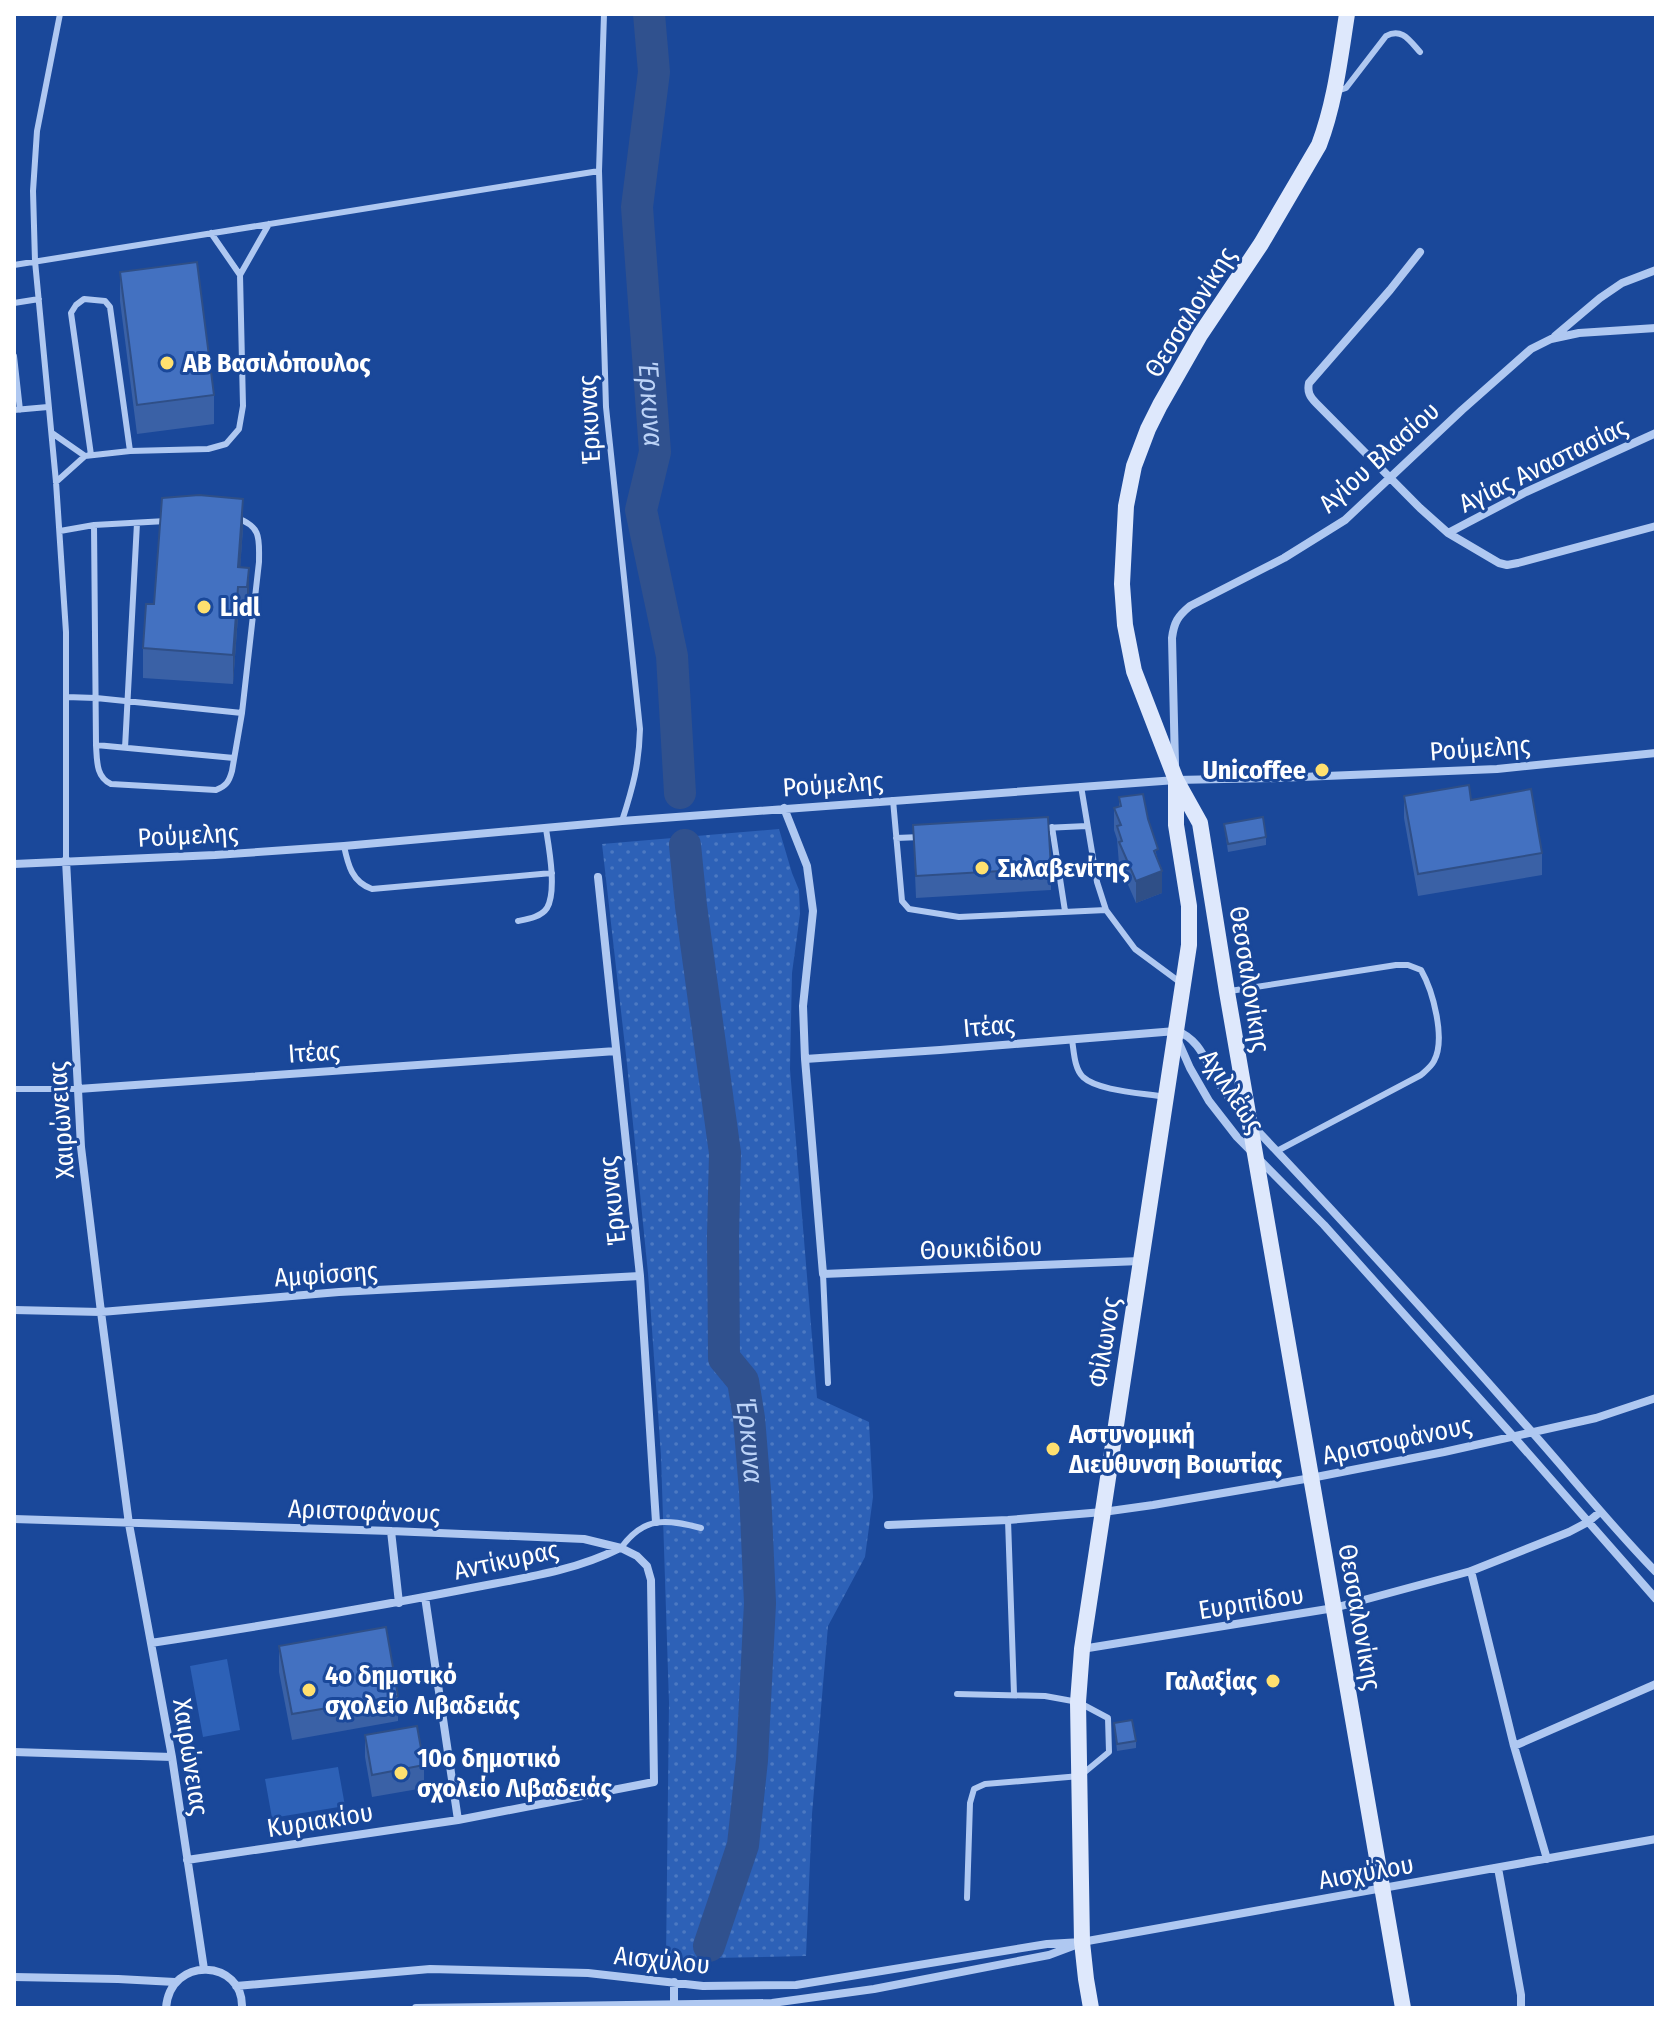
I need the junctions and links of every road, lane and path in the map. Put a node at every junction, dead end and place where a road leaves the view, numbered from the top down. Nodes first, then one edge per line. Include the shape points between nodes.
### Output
1 (60, 14) edge
2 (604, 14) edge
3 (1347, 14) edge
4 (1420, 52) dead end
5 (1334, 92) junction
6 (599, 171) junction
7 (269, 224) junction
8 (211, 233) junction
9 (1420, 252) dead end
10 (35, 261) junction
11 (14, 265) edge
12 (1656, 270) edge
13 (240, 275) junction
14 (39, 299) junction
15 (14, 303) edge
16 (1656, 328) edge
17 (1551, 339) junction
18 (14, 356) edge
19 (48, 407) junction
20 (17, 410) edge
21 (51, 432) junction
22 (1656, 433) edge
23 (130, 451) junction
24 (88, 455) junction
25 (1390, 478) junction
26 (56, 482) junction
27 (226, 517) edge
28 (181, 520) edge
29 (137, 523) junction
30 (94, 525) junction
31 (1656, 526) edge
32 (60, 531) junction
33 (1448, 533) junction
34 (66, 697) junction
35 (96, 698) junction
36 (128, 702) junction
37 (242, 713) junction
38 (96, 745) junction
39 (125, 748) junction
40 (1656, 753) edge
41 (234, 758) junction
42 (1176, 780) junction
43 (1081, 786) junction
44 (893, 800) junction
45 (784, 808) junction
46 (622, 821) junction
47 (1087, 826) junction
48 (1052, 827) junction
49 (546, 829) junction
50 (1036, 829) edge
51 (927, 836) edge
52 (896, 838) junction
53 (344, 846) junction
54 (66, 860) junction
55 (14, 864) edge
56 (552, 873) junction
57 (598, 877) dead end
58 (1106, 910) junction
59 (1065, 911) junction
60 (518, 921) dead end
61 (1183, 984) junction
62 (1227, 992) junction
63 (1176, 1031) junction
64 (1072, 1040) junction
65 (616, 1051) junction
66 (805, 1059) junction
67 (14, 1089) edge
68 (78, 1089) junction
69 (1166, 1097) junction
70 (1249, 1122) junction
71 (1277, 1151) junction
72 (1256, 1158) junction
73 (1141, 1261) junction
74 (823, 1274) junction
75 (640, 1276) junction
76 (14, 1310) edge
77 (101, 1312) junction
78 (828, 1383) dead end
79 (1656, 1398) edge
80 (1533, 1433) junction
81 (1513, 1436) junction
82 (1311, 1478) junction
83 (1103, 1512) junction
84 (1600, 1512) junction
85 (14, 1519) edge
86 (1008, 1520) junction
87 (656, 1522) junction
88 (1588, 1522) junction
89 (129, 1524) junction
90 (888, 1525) dead end
91 (701, 1528) dead end
92 (391, 1531) junction
93 (621, 1548) junction
94 (1471, 1571) junction
95 (1656, 1572) edge
96 (425, 1597) junction
97 (1656, 1599) edge
98 (399, 1603) junction
99 (1334, 1608) junction
100 (151, 1643) junction
101 (1082, 1649) junction
102 (1656, 1684) edge
103 (957, 1694) dead end
104 (1014, 1694) junction
105 (1078, 1702) junction
106 (1514, 1746) junction
107 (14, 1752) edge
108 (172, 1757) junction
109 (1080, 1776) junction
110 (458, 1820) junction
111 (1656, 1839) edge
112 (1547, 1859) junction
113 (187, 1860) junction
114 (1498, 1868) junction
115 (1383, 1889) junction
116 (967, 1898) dead end
117 (1082, 1942) junction
118 (204, 1969) junction
119 (14, 1977) edge
120 (175, 1982) junction
121 (674, 1982) junction
122 (236, 1986) junction
123 (674, 2006) edge
124 (166, 2008) edge
125 (242, 2008) edge
126 (416, 2008) edge
127 (433, 2008) edge
128 (1091, 2008) edge
129 (1403, 2008) edge
130 (1521, 2008) edge

1 - 10 lane, Χαιρώνειας via 37,131
2 - 6 lane, Έρκυνας
3 - 5 main road, Θεσσαλονίκης
4 - 5 lane via 1400,32 1392,33 1346,88
5 - 42 main road, Θεσσαλονίκης via 1314,156 1177,375 1134,466 1124,533 1125,625 1134,671
6 - 7 lane
6 - 46 lane, Έρκυνας via 606,407 640,729 639,760
7 - 8 lane
7 - 13 lane
8 - 10 lane
8 - 13 lane
9 - 25 street via 1308,390
10 - 11 lane
10 - 14 lane, Χαιρώνειας
12 - 17 street via 1622,283
13 - 23 lane via 239,429 226,444 208,449
14 - 15 lane
14 - 19 lane, Χαιρώνειας
16 - 17 street, Αγίου Βλασίου
17 - 25 street, Αγίου Βλασίου via 1531,349
18 - 20 lane
19 - 20 lane
19 - 21 lane, Χαιρώνειας
21 - 24 lane
21 - 26 lane, Χαιρώνειας
22 - 33 street, Αγίας Αναστασίας
23 - 24 lane
23 - 24 lane via 110,307 105,301 84,299 71,313
24 - 26 lane
25 - 33 street
25 - 42 street, Αγίου Βλασίου via 1345,520 1179,615 1172,638
26 - 32 lane, Χαιρώνειας
27 - 37 lane via 249,523 259,541
28 - 29 lane
29 - 30 lane
29 - 36 lane
30 - 32 lane
30 - 35 lane
31 - 33 street via 1507,565
32 - 34 lane, Χαιρώνειας
34 - 35 lane
34 - 54 lane, Χαιρώνειας
35 - 36 lane
35 - 38 lane
36 - 37 lane
36 - 39 lane
37 - 41 lane
38 - 39 lane
38 - 41 lane via 100,775 111,784 216,790 229,780
39 - 41 lane
40 - 42 street, Ρούμελης via 1497,769
42 - 43 street, Ρούμελης
42 - 61 main road, Φίλωνος via 1176,825 1190,926
42 - 62 main road, Θεσσαλονίκης via 1200,823
43 - 44 street, Ρούμελης
43 - 47 lane
44 - 45 street, Ρούμελης
44 - 52 lane
45 - 46 street, Ρούμελης
45 - 66 street via 807,866 813,911 803,1006
46 - 49 street, Ρούμελης
47 - 48 lane
47 - 58 lane
48 - 50 lane
48 - 59 lane
49 - 53 street, Ρούμελης
49 - 56 lane
51 - 52 lane
52 - 59 lane via 902,901 909,909 959,917
53 - 54 street, Ρούμελης
53 - 56 lane via 353,875 372,889
54 - 55 street, Ρούμελης
54 - 68 street, Χαιρώνειας
56 - 60 lane via 547,909
57 - 65 street, Έρκυνας
58 - 59 lane
58 - 61 lane via 1135,949
61 - 63 main road, Φίλωνος
62 - 70 main road, Θεσσαλονίκης
62 - 71 lane via 1396,965 1421,970 1429,984 1439,1037 1432,1064 1421,1075
63 - 64 street, Ιτέας
63 - 69 main road, Φίλωνος
63 - 70 street, Αχιλλέως via 1192,1038 1221,1088
63 - 72 street, Αχιλλέως via 1209,1101
64 - 66 street, Ιτέας
64 - 69 lane via 1078,1069 1097,1085
65 - 68 street, Ιτέας
65 - 75 street, Έρκυνας
66 - 74 street
67 - 68 lane, Ιτέας
68 - 77 street, Χαιρώνειας
69 - 73 main road, Φίλωνος
70 - 71 street, Αχιλλέως
70 - 72 main road, Θεσσαλονίκης
71 - 80 street, Αχιλλέως
72 - 81 street, Αχιλλέως via 1324,1225
72 - 82 main road, Θεσσαλονίκης
73 - 74 street, Θουκιδίδου
73 - 83 main road, Φίλωνος
74 - 78 lane
75 - 77 street, Αμφίσσης via 339,1292
75 - 87 street, Έρκυνας
76 - 77 street, Αμφίσσης
77 - 89 street, Χαιρώνειας
79 - 80 street, Αριστοφάνους
80 - 81 street, Αριστοφάνους
80 - 84 street, Αχιλλέως
81 - 82 street, Αριστοφάνους
81 - 88 street, Αχιλλέως
82 - 83 street, Αριστοφάνους
82 - 99 main road, Θεσσαλονίκης
83 - 86 street, Αριστοφάνους
83 - 101 main road, Φίλωνος
84 - 88 street, Ευριπίδου
84 - 95 street, Αχιλλέως
85 - 89 street, Αριστοφάνους
86 - 90 street, Αριστοφάνους
86 - 104 lane
87 - 91 lane
87 - 93 lane via 631,1534
88 - 94 street, Ευριπίδου
88 - 97 street, Αχιλλέως
89 - 92 street, Αριστοφάνους
89 - 100 street, Χαιρώνειας
92 - 93 street, Αριστοφάνους via 584,1539
92 - 98 street
93 - 96 street, Αντίκυρας via 558,1571
93 - 110 street, Κυριακίου via 647,1566 651,1580 654,1782
94 - 99 street, Ευριπίδου
94 - 106 street
96 - 98 street, Αντίκυρας
96 - 110 street
98 - 100 street, Αντίκυρας
99 - 101 street, Ευριπίδου
99 - 115 main road, Θεσσαλονίκης
100 - 108 street, Χαιρώνειας
101 - 105 main road, Φίλωνος
102 - 106 street
103 - 104 lane
104 - 105 lane
105 - 109 main road, Φίλωνος
105 - 109 lane via 1108,1718 1109,1752
106 - 112 street
107 - 108 street
108 - 113 street, Χαιρώνειας
109 - 116 lane via 974,1789
109 - 117 main road, Φίλωνος
110 - 113 street, Κυριακίου
111 - 112 street, Αισχύλου
112 - 114 street, Αισχύλου
113 - 118 street, Χαιρώνειας
114 - 115 street, Αισχύλου
114 - 130 street
115 - 117 street, Αισχύλου
115 - 129 main road, Θεσσαλονίκης
117 - 121 street, Αισχύλου via 796,1985
117 - 123 street, Αισχύλου via 1049,1955 858,1992 772,2003
117 - 128 main road, Φίλωνος
118 - 120 street
118 - 122 street
119 - 120 street
120 - 124 street
121 - 122 street, Αισχύλου via 588,1973 430,1969
121 - 123 street
122 - 125 street
123 - 127 street, Αισχύλου
126 - 127 street, Αισχύλου

